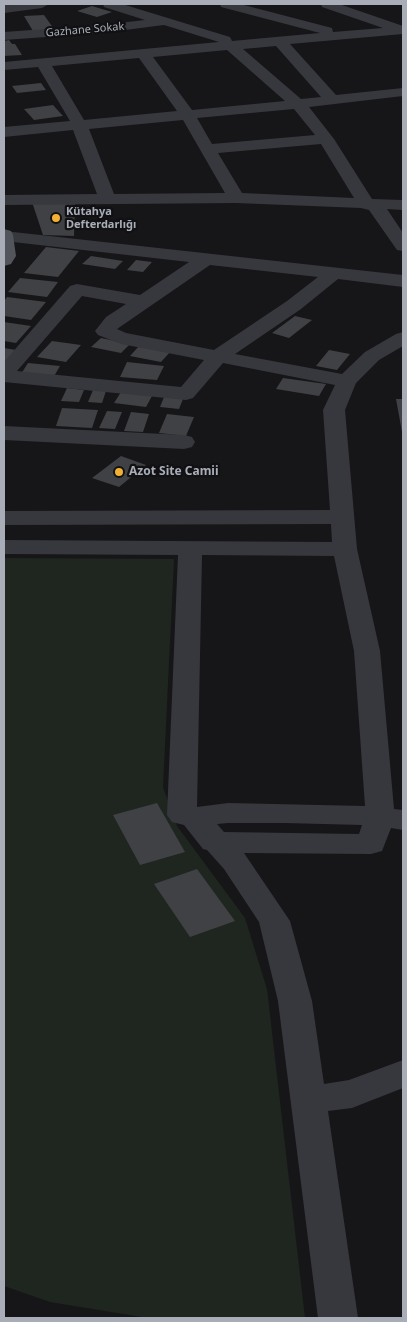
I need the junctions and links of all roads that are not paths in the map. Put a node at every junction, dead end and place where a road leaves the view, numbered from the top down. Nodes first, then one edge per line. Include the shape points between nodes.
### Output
1 (42, 4) edge
2 (109, 4) edge
3 (226, 4) edge
4 (326, 4) edge
5 (4, 9) edge
6 (166, 21) junction
7 (403, 30) edge
8 (4, 36) edge
9 (340, 36) junction
10 (279, 41) junction
11 (234, 45) junction
12 (143, 53) junction
13 (42, 62) junction
14 (4, 66) edge
15 (403, 92) edge
16 (332, 100) junction
17 (298, 104) junction
18 (186, 114) junction
19 (79, 124) junction
20 (4, 132) edge
21 (326, 139) junction
22 (207, 149) junction
23 (107, 198) junction
24 (236, 198) junction
25 (4, 200) edge
26 (371, 205) junction
27 (403, 207) edge
28 (4, 236) edge
29 (403, 246) edge
30 (4, 260) edge
31 (205, 260) junction
32 (333, 274) junction
33 (403, 282) edge
34 (143, 301) junction
35 (403, 338) edge
36 (218, 356) junction
37 (372, 356) junction
38 (403, 356) edge
39 (4, 375) edge
40 (347, 381) junction
41 (4, 433) edge
42 (184, 442) dead end
43 (342, 516) junction
44 (181, 517) junction
45 (8, 518) edge
46 (4, 547) edge
47 (185, 548) junction
48 (344, 549) junction
49 (193, 817) junction
50 (392, 818) edge
51 (214, 842) junction
52 (403, 1074) edge
53 (307, 1100) junction
54 (338, 1318) edge

1 - 5 street
2 - 6 street
3 - 9 street
4 - 7 street
6 - 8 street, Gazhane Sokak via 102,30
6 - 11 street
7 - 9 street
9 - 10 street
10 - 11 street
10 - 16 street
11 - 12 street
11 - 17 street
12 - 13 street
12 - 18 street
13 - 14 street
13 - 19 street
15 - 16 street
16 - 17 street
17 - 18 street
17 - 21 street
18 - 19 street
18 - 22 street
19 - 20 street
19 - 23 street
21 - 22 street
21 - 26 street
22 - 24 street
23 - 24 street
23 - 25 street
24 - 26 street
26 - 27 street
26 - 29 street
28 - 30 main road
28 - 31 street
31 - 32 street
31 - 34 street
32 - 33 street
32 - 36 street via 294,305
34 - 36 street via 113,321 105,331 121,338
34 - 39 street via 77,290
35 - 37 street
36 - 39 street via 186,394
36 - 40 street
37 - 38 street
37 - 40 street
40 - 43 street via 334,410
41 - 42 street
43 - 44 street
43 - 48 street
44 - 45 street
44 - 47 street
45 - 46 street
46 - 47 street
47 - 48 street
47 - 49 street via 182,815
48 - 50 street via 366,651
49 - 50 street via 286,813
49 - 51 street
50 - 51 street via 371,844
51 - 53 street via 235,862 274,921 294,1000
52 - 53 street via 352,1094
53 - 54 street

